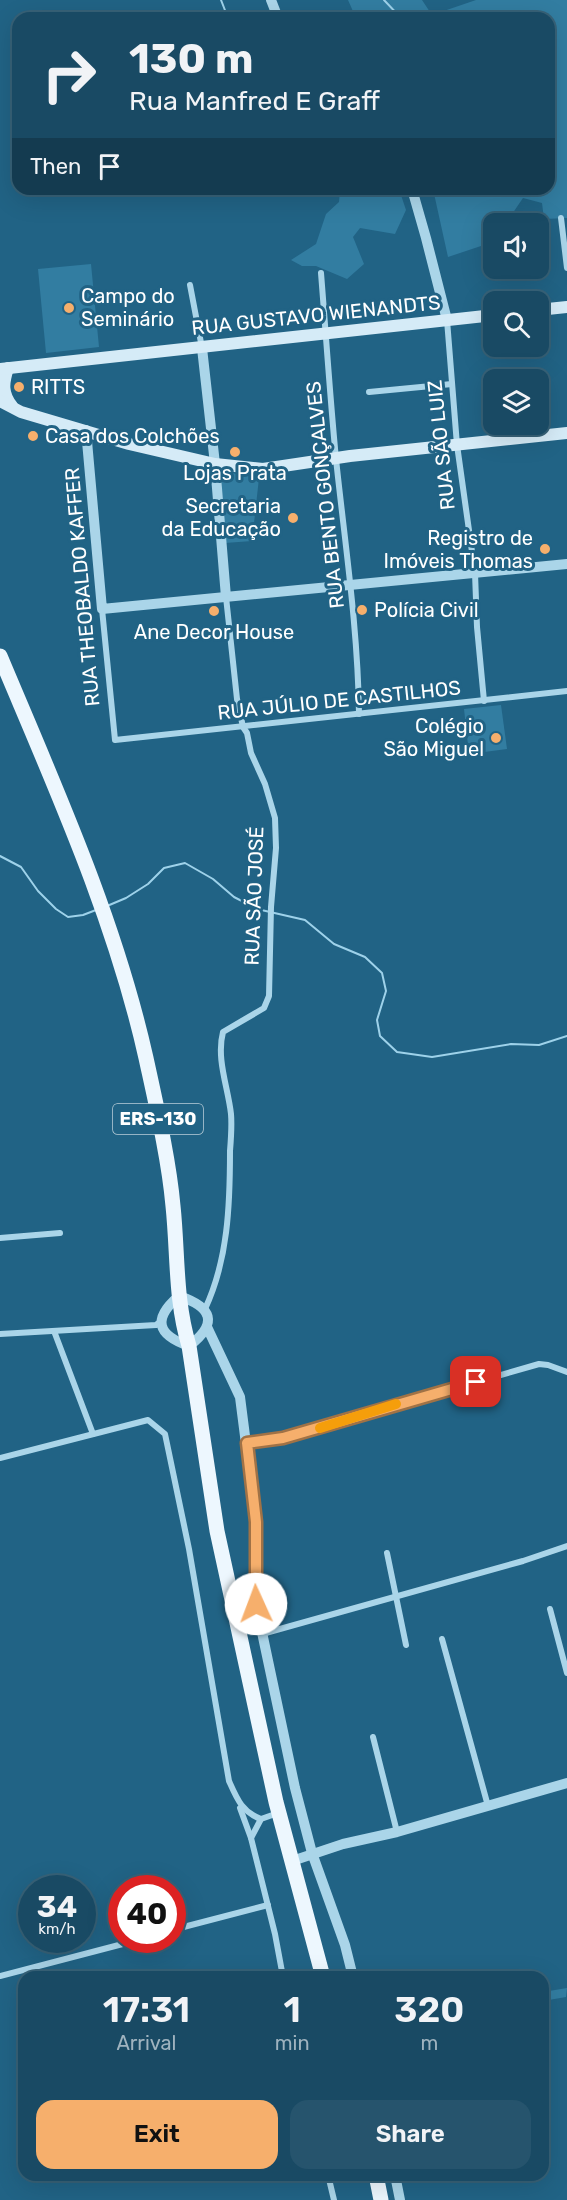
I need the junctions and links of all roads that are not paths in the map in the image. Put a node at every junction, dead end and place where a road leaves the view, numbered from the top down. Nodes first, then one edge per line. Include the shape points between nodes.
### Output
1 (414, 195) edge
2 (561, 218) dead end
3 (567, 268) edge
4 (321, 273) dead end
5 (190, 285) dead end
6 (567, 307) edge
7 (549, 309) edge
8 (483, 316) edge
9 (447, 320) junction
10 (326, 334) junction
11 (202, 348) junction
12 (4, 368) edge
13 (452, 384) junction
14 (369, 392) dead end
15 (0, 401) edge
16 (14, 408) junction
17 (86, 430) junction
18 (567, 433) edge
19 (457, 445) junction
20 (336, 458) junction
21 (215, 464) junction
22 (567, 564) edge
23 (475, 573) junction
24 (351, 585) junction
25 (226, 597) junction
26 (102, 609) junction
27 (0, 657) edge
28 (567, 691) edge
29 (484, 701) junction
30 (359, 714) junction
31 (243, 727) junction
32 (115, 740) joint
33 (60, 1233) dead end
34 (0, 1238) edge
35 (178, 1296) junction
36 (205, 1310) junction
37 (160, 1322) junction
38 (207, 1327) junction
39 (54, 1331) junction
40 (0, 1334) edge
41 (189, 1346) junction
42 (567, 1372) edge
43 (93, 1434) junction
44 (247, 1443) junction
45 (0, 1458) edge
46 (567, 1546) edge
47 (387, 1553) dead end
48 (396, 1596) junction
49 (550, 1609) dead end
50 (262, 1634) junction
51 (442, 1639) dead end
52 (406, 1645) dead end
53 (567, 1673) edge
54 (373, 1737) dead end
55 (567, 1783) edge
56 (239, 1804) junction
57 (488, 1806) junction
58 (279, 1812) junction
59 (261, 1819) junction
60 (397, 1832) junction
61 (251, 1838) junction
62 (312, 1853) junction
63 (292, 1861) junction
64 (268, 1905) junction
65 (186, 1926) edge
66 (108, 1948) edge
67 (18, 1971) edge
68 (19, 1971) edge
69 (283, 1971) edge
70 (320, 1971) edge
71 (352, 1971) edge
72 (0, 1976) edge
73 (329, 2181) edge
74 (377, 2181) edge
75 (396, 2181) edge
76 (334, 2200) edge
77 (381, 2200) edge
78 (400, 2200) edge

1 - 9 street, RUA SÃO LUIZ
2 - 3 street
4 - 10 street, RUA BENTO GONÇALVES
5 - 11 street, RUA SÃO JOSÉ
6 - 7 main road
8 - 9 main road, RUA GUSTAVO WIENANDTS
9 - 10 main road, RUA GUSTAVO WIENANDTS
9 - 13 street, RUA SÃO LUIZ
10 - 11 main road, RUA GUSTAVO WIENANDTS
10 - 20 street, RUA BENTO GONÇALVES
11 - 12 main road, RUA GUSTAVO WIENANDTS
11 - 21 street, RUA SÃO JOSÉ
12 - 16 main road via 5,397
13 - 14 street
13 - 19 street, RUA SÃO LUIZ
15 - 16 main road
16 - 17 main road
17 - 21 main road
17 - 26 street, RUA THEOBALDO KAFFER
18 - 19 main road
19 - 20 main road
19 - 23 street, RUA SÃO LUIZ
20 - 21 main road via 263,469
20 - 24 street, RUA BENTO GONÇALVES
21 - 25 street, RUA SÃO JOSÉ
22 - 23 street
23 - 24 street
23 - 29 street, RUA SÃO LUIZ
24 - 25 street
24 - 30 street, RUA BENTO GONÇALVES
25 - 26 street
25 - 31 street, RUA SÃO JOSÉ
26 - 32 street, RUA THEOBALDO KAFFER
27 - 35 main road, ERS-130 via 91,879 146,1057 173,1205
28 - 29 street, RUA JÚLIO DE CASTILHOS
29 - 30 street, RUA JÚLIO DE CASTILHOS
30 - 31 street, RUA JÚLIO DE CASTILHOS
31 - 32 street, RUA JÚLIO DE CASTILHOS
31 - 36 street, RUA SÃO JOSÉ via 275,818 269,996 264,1008 223,1032 220,1046 231,1115 231,1183 220,1264
33 - 34 street
35 - 36 street
35 - 37 street via 165,1307
35 - 41 main road, ERS-130
36 - 38 street
37 - 39 street
37 - 41 street via 173,1341
38 - 41 street
38 - 44 street via 240,1397
39 - 40 street
39 - 43 street
41 - 58 main road, ERS-130 via 217,1531
42 - 44 street via 539,1364 283,1438
43 - 45 street
43 - 56 street via 148,1420 165,1434 229,1781
44 - 50 street via 256,1522 256,1604
46 - 48 street
47 - 48 street
48 - 50 street
48 - 52 street
49 - 53 street
50 - 62 street
51 - 57 street
54 - 60 street
55 - 57 street
56 - 59 street
56 - 61 street
57 - 60 street
58 - 59 street
58 - 63 main road, ERS-130
59 - 61 street
60 - 62 street
61 - 64 street
62 - 63 street
62 - 71 street
63 - 70 main road, ERS-130
64 - 65 street
64 - 69 street
66 - 68 street
67 - 72 street
73 - 76 street
74 - 77 main road
75 - 78 street

